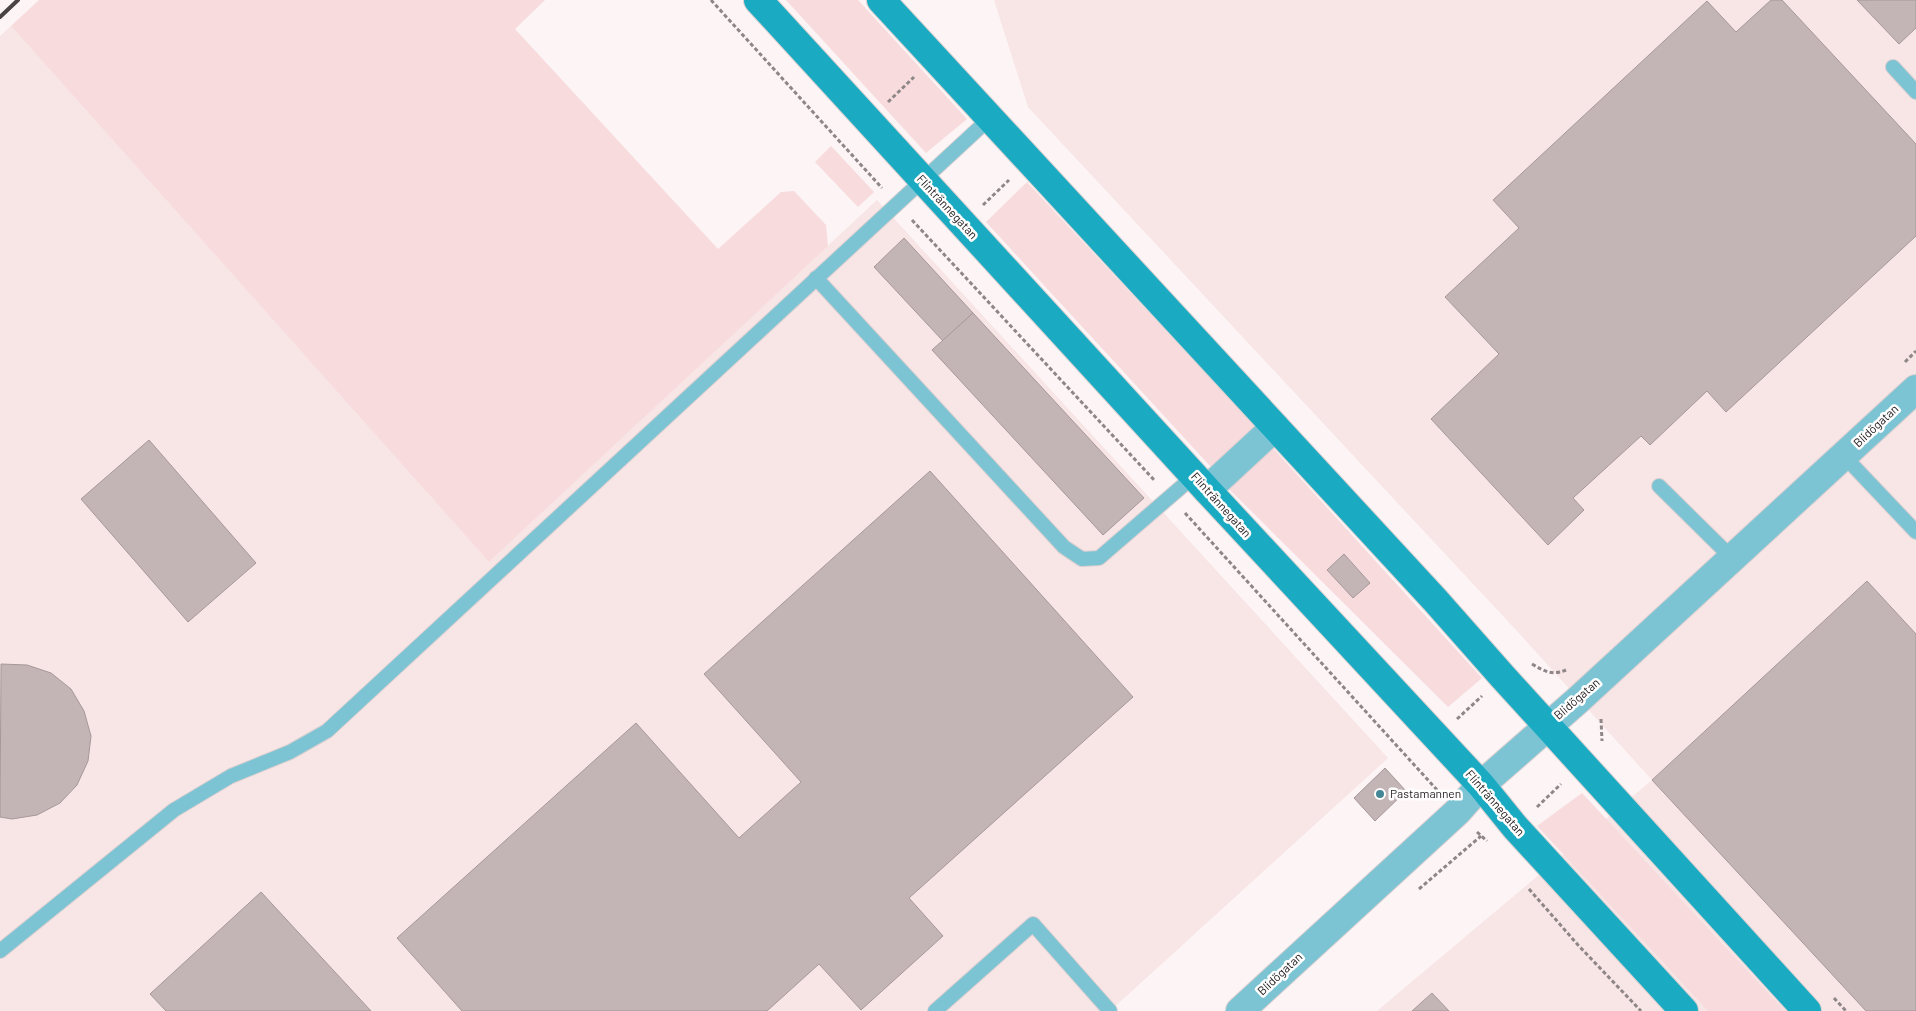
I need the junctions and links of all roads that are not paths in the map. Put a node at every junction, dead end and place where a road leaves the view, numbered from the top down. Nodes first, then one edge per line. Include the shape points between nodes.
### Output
1 (758, 0) edge
2 (881, 0) edge
3 (1894, 67) dead end
4 (1916, 92) edge
5 (990, 118) junction
6 (922, 180) junction
7 (816, 278) junction
8 (1916, 390) edge
9 (1275, 427) junction
10 (1844, 456) junction
11 (1200, 483) junction
12 (1659, 486) dead end
13 (1916, 532) edge
14 (1732, 558) junction
15 (1547, 725) junction
16 (1481, 785) junction
17 (0, 951) edge
18 (935, 1011) edge
19 (1110, 1011) edge
20 (1240, 1011) edge
21 (1684, 1011) edge
22 (1807, 1011) edge

1 - 6 street, Flintrännegatan
2 - 5 street
3 - 4 lane
5 - 6 lane
5 - 9 street
6 - 7 lane
6 - 11 street, Flintrännegatan
7 - 11 lane via 1064,547 1082,559 1099,558 1170,497
7 - 17 lane via 328,731 290,752 230,776 174,810
8 - 10 street, Blidögatan
9 - 11 street
9 - 15 street
10 - 13 lane
10 - 14 street, Blidögatan
11 - 16 street, Flintrännegatan
12 - 14 lane
14 - 15 street, Blidögatan
15 - 16 street, Blidögatan
15 - 22 street
16 - 20 street, Blidögatan via 1457,812
16 - 21 street, Flintrännegatan via 1515,827
18 - 19 lane via 1033,924

